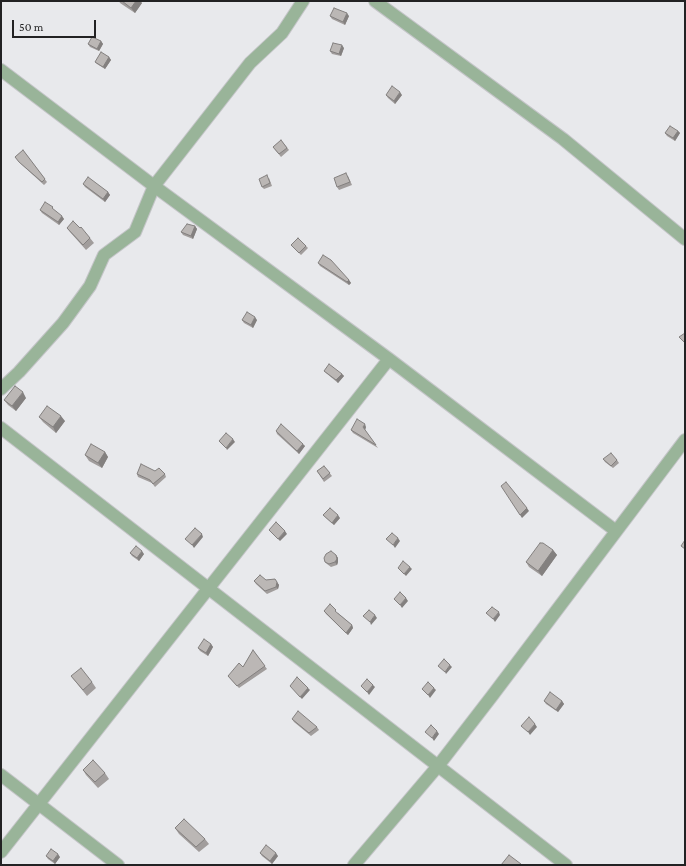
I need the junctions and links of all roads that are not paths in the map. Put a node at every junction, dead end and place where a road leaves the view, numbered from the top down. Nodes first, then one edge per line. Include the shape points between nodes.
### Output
1 (303, 1) edge
2 (376, 1) edge
3 (1, 70) edge
4 (154, 186) junction
5 (685, 239) edge
6 (389, 359) junction
7 (1, 389) edge
8 (1, 428) edge
9 (685, 440) edge
10 (616, 531) junction
11 (209, 589) junction
12 (438, 766) junction
13 (1, 775) edge
14 (39, 804) junction
15 (1, 852) edge
16 (118, 865) edge
17 (354, 865) edge
18 (566, 865) edge

1 - 4 street via 282,33 250,63
2 - 5 street via 563,139
3 - 4 street
4 - 6 street
4 - 7 street via 135,232 104,255 90,286 63,323
6 - 10 street
6 - 11 street
8 - 11 street
9 - 10 street
10 - 12 street
11 - 12 street
11 - 14 street
12 - 17 street
12 - 18 street
13 - 14 street
14 - 15 street
14 - 16 street

